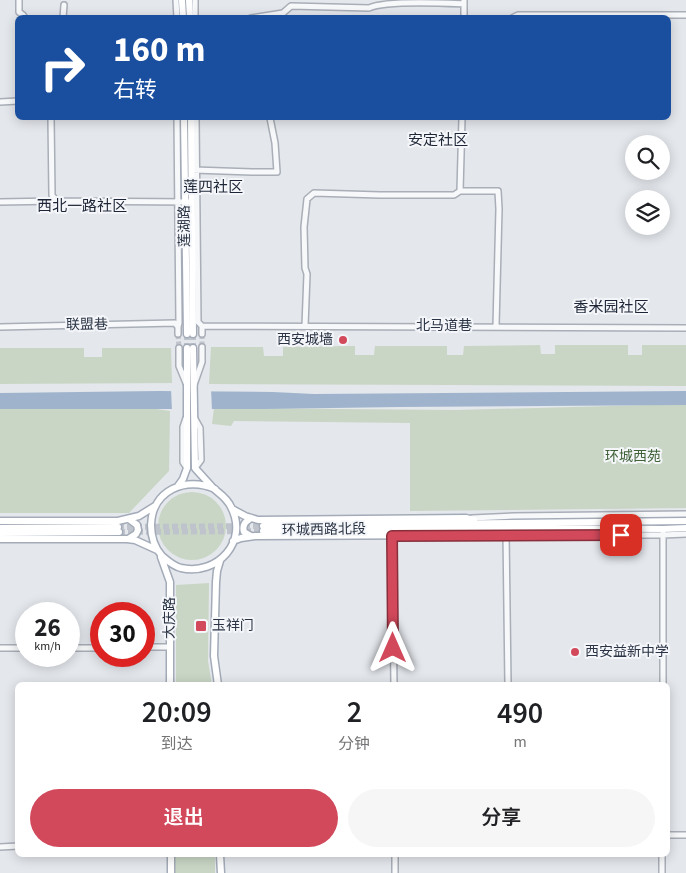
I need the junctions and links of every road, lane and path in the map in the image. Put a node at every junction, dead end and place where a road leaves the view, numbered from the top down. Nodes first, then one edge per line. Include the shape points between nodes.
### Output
1 (19, 0) edge
2 (176, 0) edge
3 (182, 0) edge
4 (189, 0) edge
5 (195, 0) edge
6 (464, 2) edge
7 (290, 3) edge
8 (64, 6) dead end
9 (23, 15) edge
10 (63, 15) edge
11 (176, 15) edge
12 (183, 15) edge
13 (190, 15) edge
14 (195, 15) edge
15 (267, 15) edge
16 (464, 15) edge
17 (518, 15) edge
18 (671, 15) edge
19 (671, 15) edge
20 (686, 15) edge
21 (15, 101) edge
22 (0, 102) edge
23 (51, 120) edge
24 (177, 120) edge
25 (184, 120) edge
26 (191, 120) edge
27 (196, 120) edge
28 (270, 120) edge
29 (462, 120) edge
30 (194, 170) junction
31 (460, 191) junction
32 (56, 201) junction
33 (0, 202) edge
34 (181, 202) junction
35 (192, 202) junction
36 (177, 325) junction
37 (202, 326) junction
38 (305, 326) junction
39 (496, 326) junction
40 (0, 327) edge
41 (686, 328) edge
42 (178, 334) tunnel mouth
43 (202, 334) tunnel mouth
44 (202, 347) tunnel mouth
45 (179, 348) tunnel mouth
46 (190, 348) tunnel mouth
47 (190, 385) junction
48 (190, 418) junction
49 (187, 461) junction
50 (195, 464) junction
51 (187, 468) junction
52 (178, 486) junction
53 (215, 489) junction
54 (156, 506) junction
55 (232, 509) junction
56 (686, 514) edge
57 (129, 518) junction
58 (251, 518) junction
59 (466, 518) junction
60 (686, 521) edge
61 (0, 522) edge
62 (488, 526) junction
63 (0, 528) edge
64 (263, 528) tunnel mouth
65 (686, 528) edge
66 (506, 532) junction
67 (663, 532) junction
68 (0, 533) edge
69 (686, 534) edge
70 (251, 536) junction
71 (392, 536) junction
72 (459, 536) junction
73 (0, 539) edge
74 (127, 539) junction
75 (233, 542) junction
76 (158, 552) junction
77 (220, 561) junction
78 (170, 647) junction
79 (0, 648) edge
80 (15, 648) edge
81 (155, 648) edge
82 (170, 682) edge
83 (218, 682) edge
84 (394, 682) edge
85 (508, 682) edge
86 (663, 682) edge
87 (670, 835) edge
88 (686, 835) edge
89 (15, 846) edge
90 (0, 847) edge
91 (171, 857) edge
92 (220, 857) edge
93 (395, 857) edge
94 (662, 857) edge
95 (171, 873) edge
96 (221, 873) edge
97 (395, 873) edge
98 (662, 873) edge

1 - 9 street via 19,12
2 - 11 street
3 - 12 main road
4 - 13 main road
5 - 14 street
6 - 7 street via 399,2 369,8
6 - 16 street
7 - 15 street via 283,13
8 - 10 street
17 - 18 street
19 - 20 street
21 - 22 street
23 - 32 street via 52,195
24 - 34 street
25 - 34 main road, 莲湖路
26 - 30 main road, 莲湖路
27 - 30 street
28 - 30 street via 277,172
29 - 31 street
30 - 35 main road, 莲湖路
30 - 37 street via 198,322
31 - 38 street via 454,195 314,193 307,199 304,227 307,274
31 - 39 street via 498,191
32 - 33 street
32 - 34 street
34 - 35 street
34 - 35 main road, 莲湖路 via 190,334
34 - 36 street
36 - 40 street, 联盟巷
36 - 42 street
37 - 38 street, 北马道巷
37 - 43 street
38 - 39 street, 北马道巷
39 - 41 street, 北马道巷
44 - 47 street via 202,362
45 - 47 street via 179,366
46 - 47 main road
47 - 48 main road
48 - 49 main road
48 - 50 main road
48 - 51 street via 183,427 183,462
49 - 50 main road
49 - 51 main road
50 - 53 main road
51 - 52 main road
52 - 53 main road via 193,483
52 - 54 main road via 165,494
53 - 55 main road
54 - 57 main road
54 - 76 main road via 151,518 151,532
55 - 58 main road
55 - 75 main road via 236,519
56 - 59 street
57 - 61 main road via 118,521
57 - 74 main road via 138,525 138,530
58 - 59 main road
58 - 70 main road via 243,528
59 - 62 main road
60 - 62 main road, 环城西路北段
62 - 64 main road, 环城西路北段
62 - 66 main road, 环城西路北段
62 - 72 main road
63 - 68 main road via 118,529
65 - 67 main road, 环城西路北段
66 - 67 main road, 环城西路北段
66 - 72 street
66 - 85 street
67 - 69 street
67 - 86 street
70 - 71 main road
70 - 75 main road
71 - 72 main road
71 - 84 street
73 - 74 main road
74 - 76 main road via 136,540
75 - 77 main road
76 - 77 main road via 176,566 192,569
76 - 78 main road, 大庆路 via 170,582
77 - 83 main road via 216,576 214,656
78 - 81 street
78 - 82 main road, 大庆路
79 - 80 street
87 - 88 street
89 - 90 street
91 - 95 main road
92 - 96 main road
93 - 97 street
94 - 98 street

